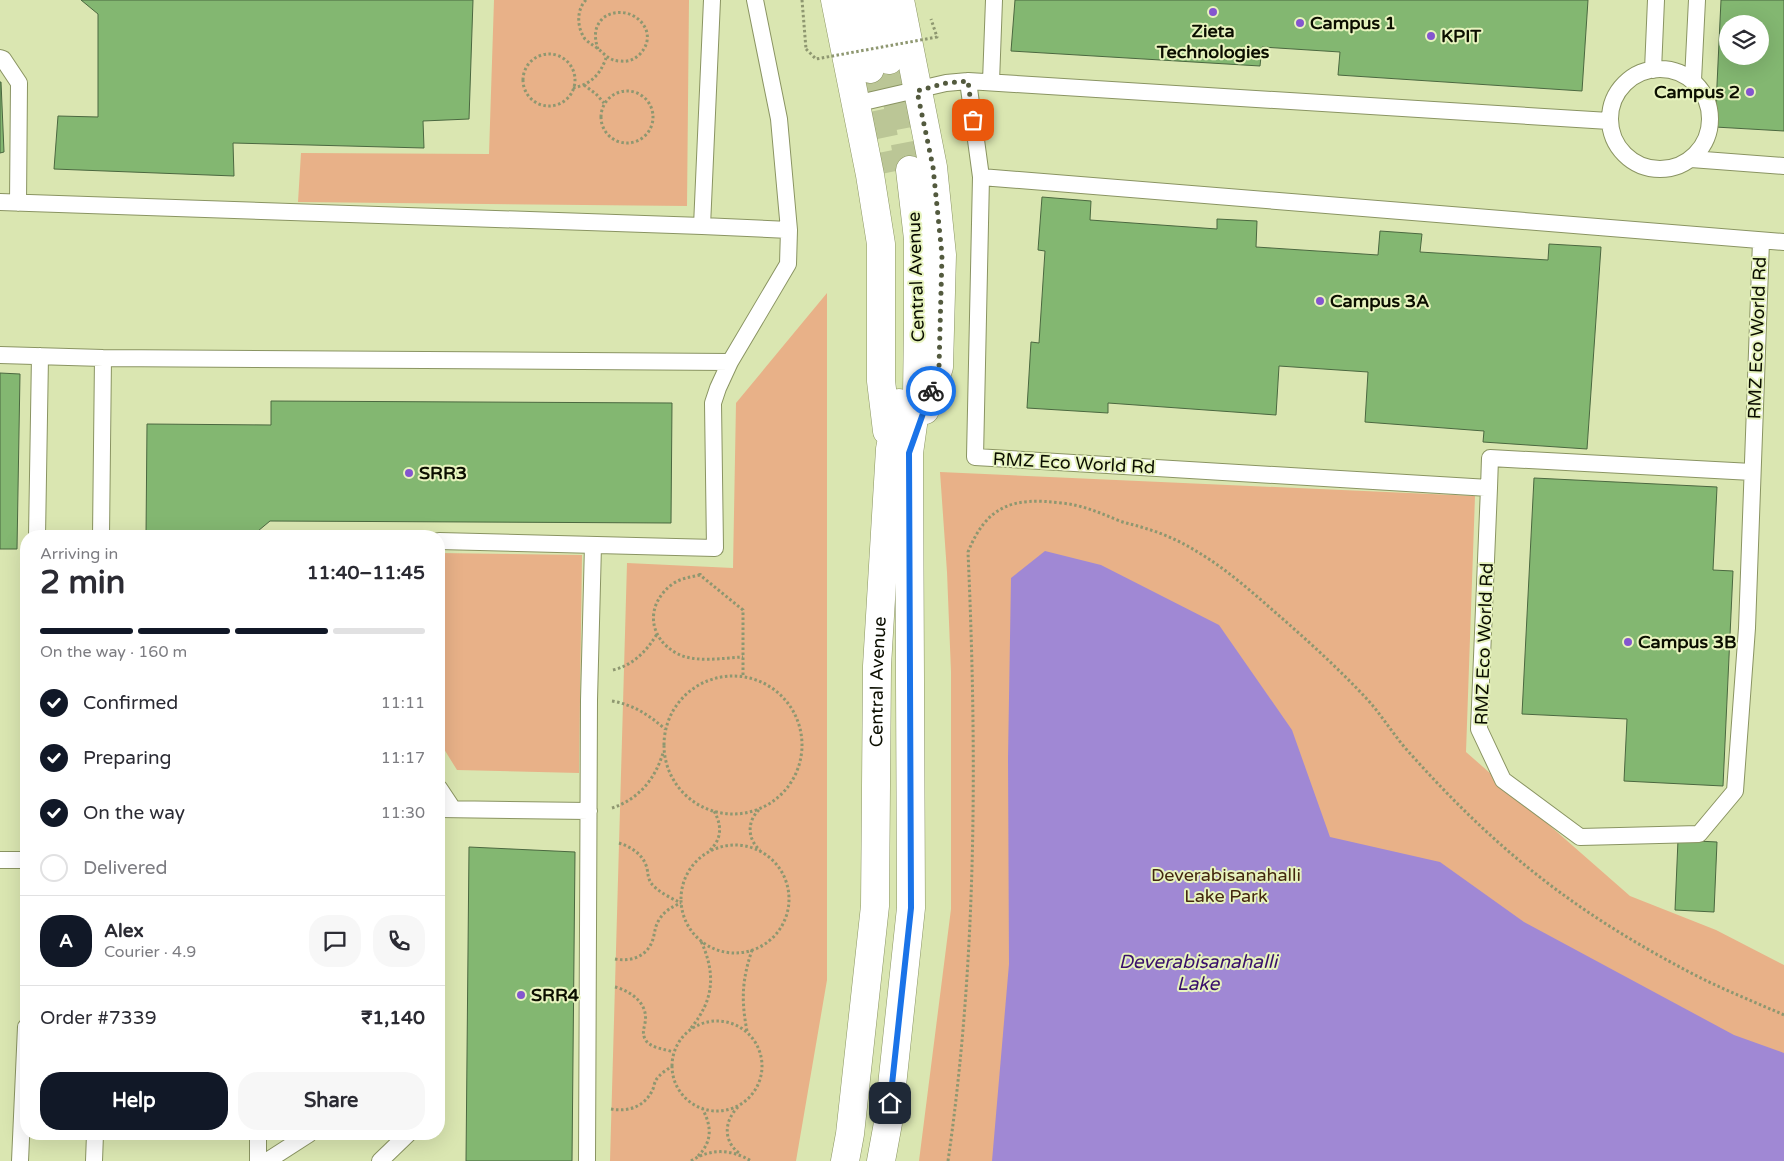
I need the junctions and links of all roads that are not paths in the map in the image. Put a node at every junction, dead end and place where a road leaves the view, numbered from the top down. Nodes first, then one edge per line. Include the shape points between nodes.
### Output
1 (712, 0) edge
2 (755, 0) edge
3 (834, 0) edge
4 (858, 0) edge
5 (877, 0) edge
6 (900, 0) edge
7 (994, 0) edge
8 (1656, 0) edge
9 (1697, 0) edge
10 (0, 58) edge
11 (1654, 70) junction
12 (1692, 80) junction
13 (968, 81) junction
14 (992, 82) junction
15 (917, 91) junction
16 (855, 104) junction
17 (1609, 121) junction
18 (1691, 159) junction
19 (1784, 166) edge
20 (900, 171) tunnel mouth
21 (981, 177) junction
22 (0, 202) edge
23 (18, 203) junction
24 (702, 226) junction
25 (789, 230) junction
26 (1761, 241) junction
27 (1784, 242) edge
28 (0, 355) edge
29 (40, 356) junction
30 (103, 358) junction
31 (730, 362) junction
32 (899, 451) junction
33 (1752, 472) junction
34 (1489, 488) junction
35 (37, 530) edge
36 (101, 530) edge
37 (445, 541) edge
38 (593, 545) junction
39 (446, 809) edge
40 (589, 812) junction
41 (0, 860) edge
42 (20, 860) edge
43 (21, 1140) edge
44 (95, 1140) edge
45 (258, 1140) edge
46 (300, 1140) edge
47 (402, 1140) edge
48 (20, 1161) edge
49 (94, 1161) edge
50 (258, 1161) edge
51 (267, 1161) edge
52 (380, 1161) edge
53 (587, 1161) edge
54 (845, 1161) edge
55 (881, 1161) edge

1 - 24 lane
2 - 25 lane via 779,119
3 - 16 street
4 - 5 street via 879,65
6 - 15 street
7 - 14 lane
8 - 11 lane
9 - 12 lane
10 - 23 lane via 19,83
11 - 12 lane via 1679,72
11 - 17 lane via 1637,74 1617,92
12 - 18 lane via 1703,92 1711,121 1708,137
13 - 14 lane
13 - 15 lane
13 - 21 lane, RMZ Eco World Rd
14 - 17 lane
15 - 16 lane
15 - 32 street via 933,167 942,255 939,367 920,426
16 - 32 street via 881,244 881,381
17 - 18 lane via 1616,145 1637,164 1664,170 1678,167
18 - 19 lane
20 - 32 street, Central Avenue via 918,238 918,322 917,396
21 - 26 lane
21 - 34 lane, RMZ Eco World Rd via 975,457
22 - 23 lane
23 - 24 lane
24 - 25 lane
25 - 31 lane via 788,264
26 - 27 lane
26 - 33 lane, RMZ Eco World Rd
28 - 29 lane
29 - 30 lane
29 - 35 lane
30 - 31 lane
30 - 36 lane
31 - 38 lane via 713,403 715,548
32 - 54 street, Central Avenue via 877,666 875,906
32 - 55 street, Central Avenue via 911,908
33 - 34 lane, RMZ Eco World Rd via 1490,458
33 - 34 lane, RMZ Eco World Rd via 1747,628 1735,791 1699,834 1580,837 1503,780 1479,729
37 - 38 lane
38 - 40 lane
39 - 40 lane
40 - 53 lane
41 - 42 lane
43 - 48 lane
44 - 49 lane
45 - 50 lane
46 - 51 lane
47 - 52 lane

